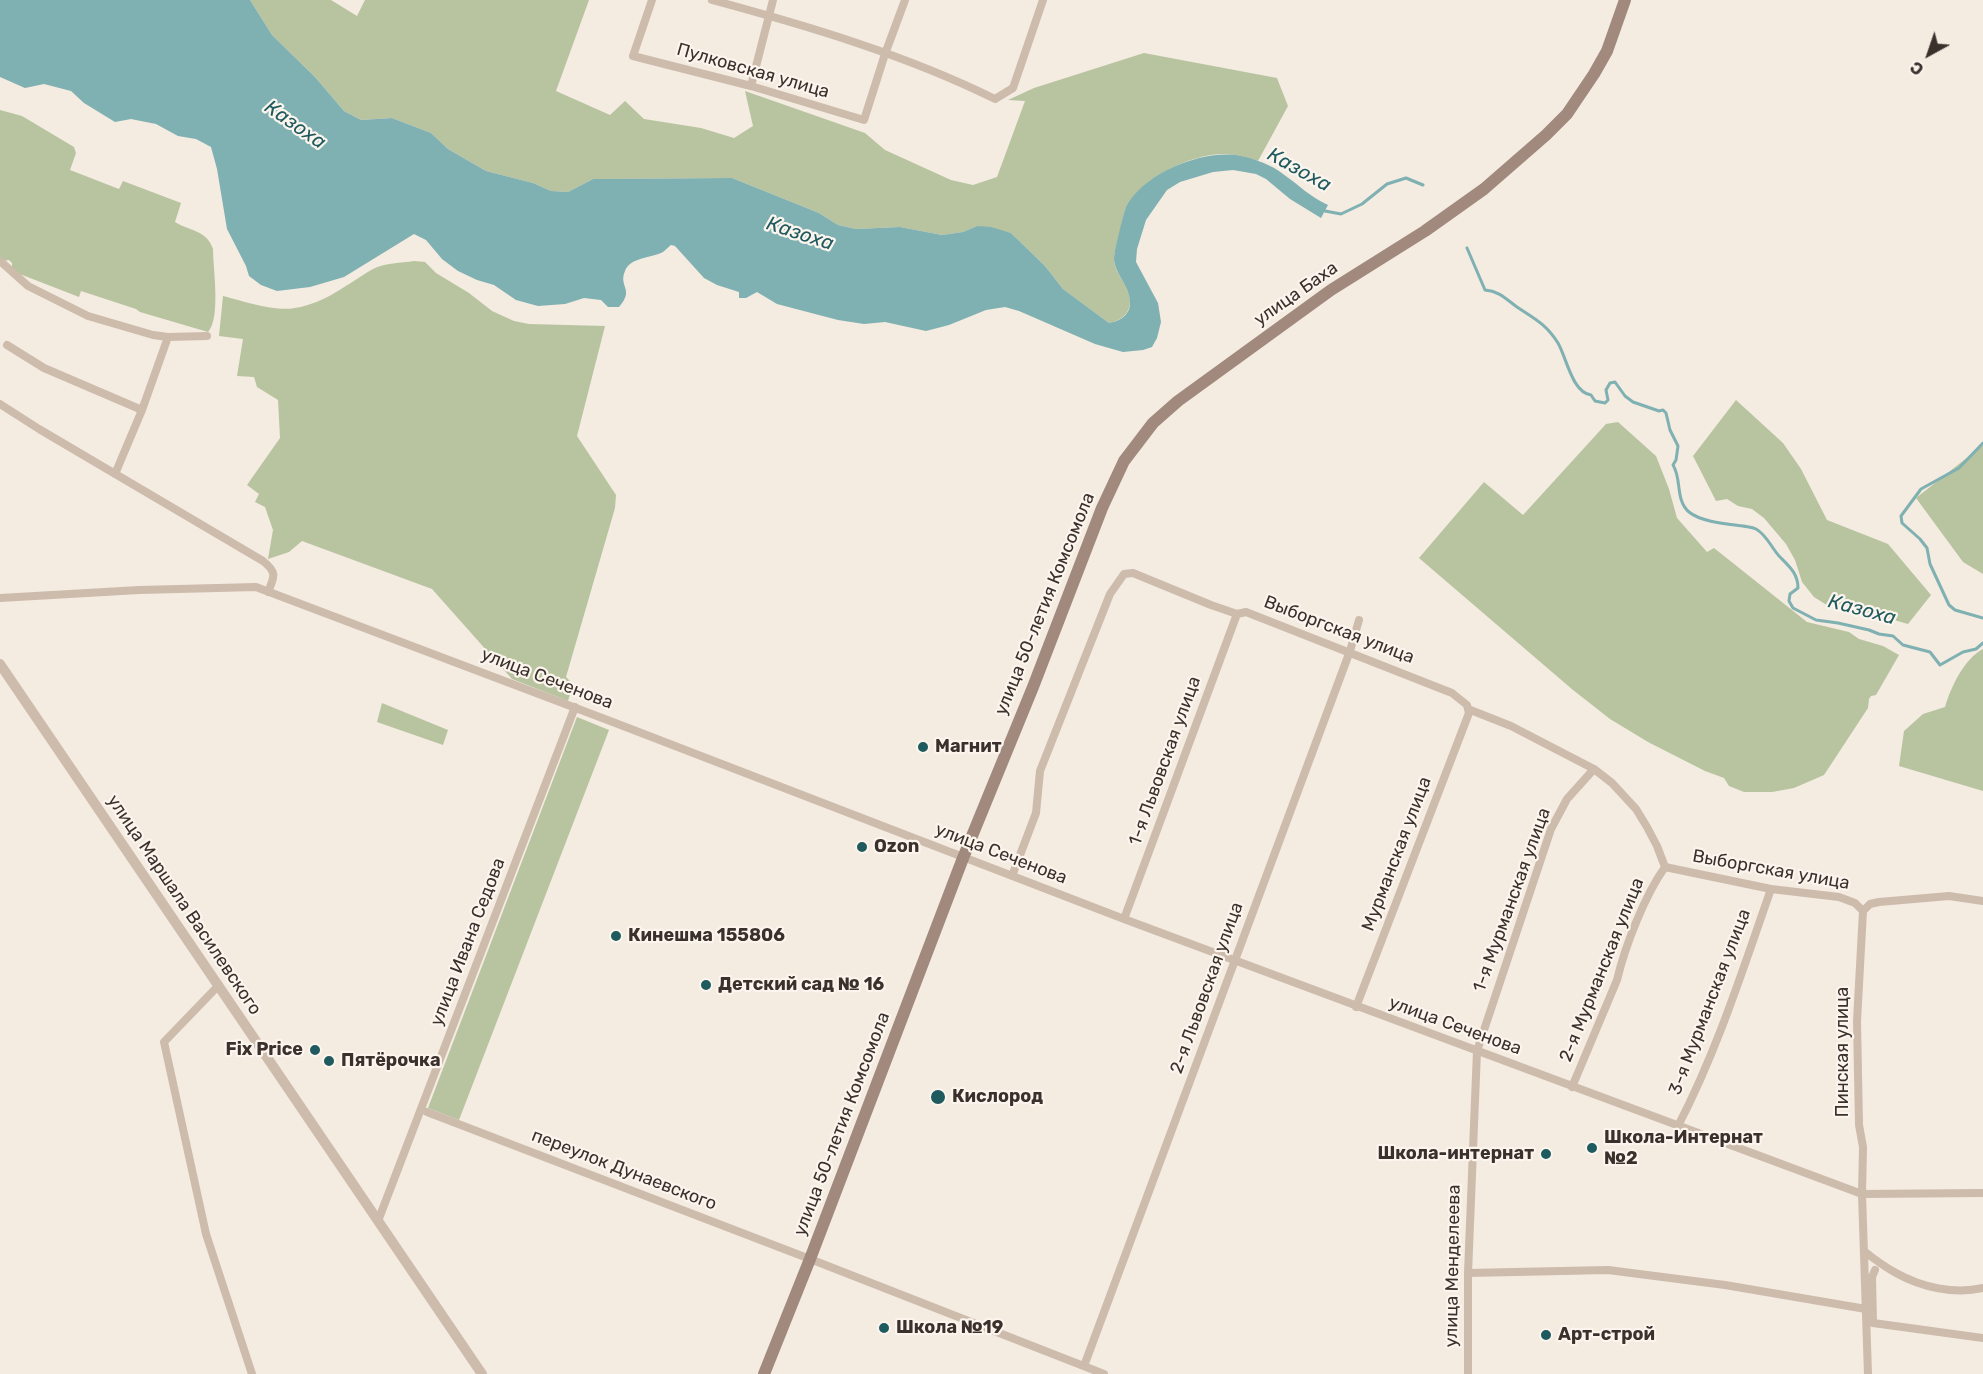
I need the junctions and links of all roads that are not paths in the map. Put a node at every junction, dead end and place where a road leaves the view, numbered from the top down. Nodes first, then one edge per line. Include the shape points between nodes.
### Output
1 (652, 0) edge
2 (712, 0) edge
3 (773, 0) edge
4 (905, 0) edge
5 (1043, 0) edge
6 (1625, 0) edge
7 (769, 15) junction
8 (885, 54) junction
9 (751, 86) junction
10 (0, 261) edge
11 (207, 336) dead end
12 (168, 337) junction
13 (7, 345) dead end
14 (1178, 400) joint
15 (0, 404) edge
16 (142, 410) junction
17 (115, 474) junction
18 (268, 592) junction
19 (0, 598) edge
20 (1237, 614) junction
21 (1359, 620) dead end
22 (1350, 651) junction
23 (0, 664) edge
24 (575, 707) junction
25 (1468, 711) junction
26 (1594, 769) junction
27 (963, 858) junction
28 (1665, 867) junction
29 (1012, 876) junction
30 (1771, 889) junction
31 (1983, 901) edge
32 (1863, 911) junction
33 (1124, 919) junction
34 (1235, 961) junction
35 (219, 985) junction
36 (1356, 1006) junction
37 (1477, 1051) junction
38 (1572, 1087) junction
39 (427, 1112) dead end
40 (1678, 1126) junction
41 (1983, 1193) edge
42 (1862, 1194) junction
43 (378, 1221) junction
44 (1864, 1251) junction
45 (810, 1259) junction
46 (1875, 1270) dead end
47 (1468, 1274) junction
48 (1983, 1288) edge
49 (1866, 1310) junction
50 (1983, 1338) edge
51 (1084, 1366) junction
52 (252, 1374) edge
53 (482, 1374) edge
54 (764, 1374) edge
55 (1104, 1374) edge
56 (1468, 1374) edge
57 (1868, 1374) edge

1 - 9 street, Пулковская улица via 633,56
2 - 7 street
3 - 7 street
4 - 8 street
5 - 8 street via 1013,88 995,99 950,77
6 - 14 main road, улица Баха via 1594,75 1567,114 1546,135 1484,189 1331,290
7 - 8 street
7 - 9 street
8 - 9 street, Пулковская улица via 864,120
10 - 12 street via 28,286 88,316
11 - 12 street
12 - 16 street
13 - 16 street via 44,368
14 - 27 main road, улица 50-летия Комсомола via 1143,435 1114,482
15 - 17 street
16 - 17 street
17 - 18 street via 269,566 274,577
18 - 19 street, улица Сеченова via 256,587 162,589
18 - 24 street, улица Сеченова
20 - 22 street, Выборгская улица via 1246,612
20 - 29 street, Выборгская улица via 1133,573 1124,574 1110,594 1041,771 1036,813
20 - 33 street, 1-я Львовская улица
21 - 22 street, 2-я Львовская улица
22 - 25 street, Выборгская улица via 1452,693
22 - 34 street, 2-я Львовская улица
23 - 35 street, улица Маршала Василевского
24 - 27 street, улица Сеченова
24 - 43 street, улица Ивана Седова
25 - 26 street, Выборгская улица via 1511,726
25 - 36 street, Мурманская улица
26 - 28 street, Выборгская улица via 1636,809
26 - 37 street, 1-я Мурманская улица via 1567,799 1551,829
27 - 29 street, улица Сеченова
27 - 45 main road, улица 50-летия Комсомола
28 - 30 street, Выборгская улица
28 - 38 street, 2-я Мурманская улица via 1653,883
29 - 33 street, улица Сеченова
30 - 32 street, Выборгская улица via 1839,897 1856,903
30 - 40 street, 3-я Мурманская улица via 1730,1005
31 - 32 street, Выборгская улица via 1949,896 1879,902 1869,904
32 - 42 street, Пинская улица via 1857,1021
33 - 34 street, улица Сеченова
34 - 36 street, улица Сеченова
34 - 51 street, 2-я Львовская улица
35 - 43 street, улица Маршала Василевского
35 - 52 street via 164,1042 206,1234
36 - 37 street, улица Сеченова
37 - 38 street, улица Сеченова
37 - 47 street, улица Менделеева
38 - 40 street, улица Сеченова
39 - 45 street, переулок Дунаевского
40 - 42 street, улица Сеченова
41 - 42 street, улица Сеченова
42 - 44 street, Пинская улица
43 - 53 street, улица Маршала Василевского
44 - 48 street via 1895,1273 1921,1285 1970,1291
44 - 49 street, Пинская улица
45 - 51 street, переулок Дунаевского
45 - 54 main road, улица 50-летия Комсомола
46 - 50 street via 1873,1323
47 - 49 street via 1608,1270 1725,1285
47 - 56 street, улица Менделеева
49 - 57 street, Пинская улица
51 - 55 street, переулок Дунаевского

